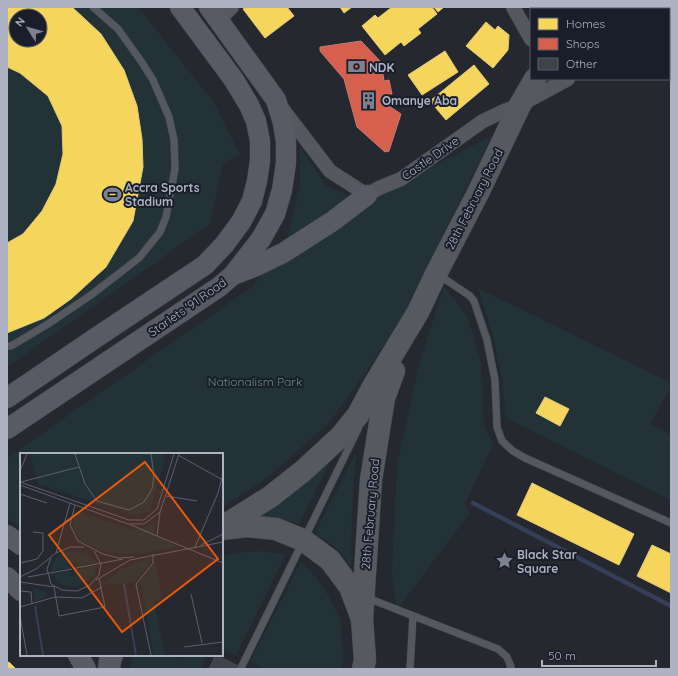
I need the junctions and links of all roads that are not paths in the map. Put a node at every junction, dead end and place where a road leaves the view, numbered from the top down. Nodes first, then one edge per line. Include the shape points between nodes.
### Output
1 (93, 7) edge
2 (180, 7) edge
3 (513, 7) edge
4 (220, 11) edge
5 (530, 38) edge
6 (534, 80) edge
7 (566, 80) edge
8 (276, 100) junction
9 (520, 105) junction
10 (366, 195) junction
11 (436, 274) junction
12 (233, 275) junction
13 (414, 319) junction
14 (97, 337) junction
15 (7, 346) edge
16 (111, 359) junction
17 (7, 398) edge
18 (7, 429) edge
19 (671, 522) edge
20 (223, 527) edge
21 (223, 528) edge
22 (7, 535) edge
23 (303, 540) junction
24 (20, 544) edge
25 (7, 577) edge
26 (20, 590) edge
27 (363, 596) junction
28 (413, 616) junction
29 (362, 619) junction
30 (79, 656) edge
31 (112, 656) edge
32 (241, 668) dead end
33 (86, 669) edge
34 (109, 669) edge
35 (363, 669) edge
36 (410, 669) edge
37 (510, 669) edge

1 - 15 lane via 118,29 142,61 169,117 174,140 175,169 166,217 160,232 139,258 48,324
2 - 14 main road, Starlets '91 Road via 234,80 256,121 260,161 254,194 241,222 205,265
3 - 5 street
4 - 8 main road, Starlets '91 Road
6 - 9 main road, 28th February Road
7 - 9 street, Castle Drive
8 - 10 street via 330,172
8 - 12 main road, Starlets '91 Road via 286,142 282,190 275,214 261,239
9 - 10 street, Castle Drive via 483,121 401,179
9 - 11 main road, 28th February Road
10 - 12 main road via 333,221 283,253
11 - 13 main road, 28th February Road
11 - 19 lane via 470,296 475,305 487,340 495,380 497,427 502,441 525,458
12 - 16 main road, Starlets '91 Road
13 - 20 main road, 28th February Road via 358,415 341,436 270,497
13 - 23 lane
13 - 27 main road, 28th February Road via 384,398 371,480
14 - 16 main road
14 - 17 main road, Starlets '91 Road
16 - 18 main road, Starlets '91 Road
21 - 23 main road via 269,528
22 - 24 main road
23 - 29 main road via 330,560 350,587
23 - 32 lane
25 - 26 main road
27 - 28 lane
27 - 29 main road, 28th February Road
28 - 36 lane
28 - 37 lane via 498,649 507,656
29 - 35 main road
30 - 33 main road
31 - 34 main road

